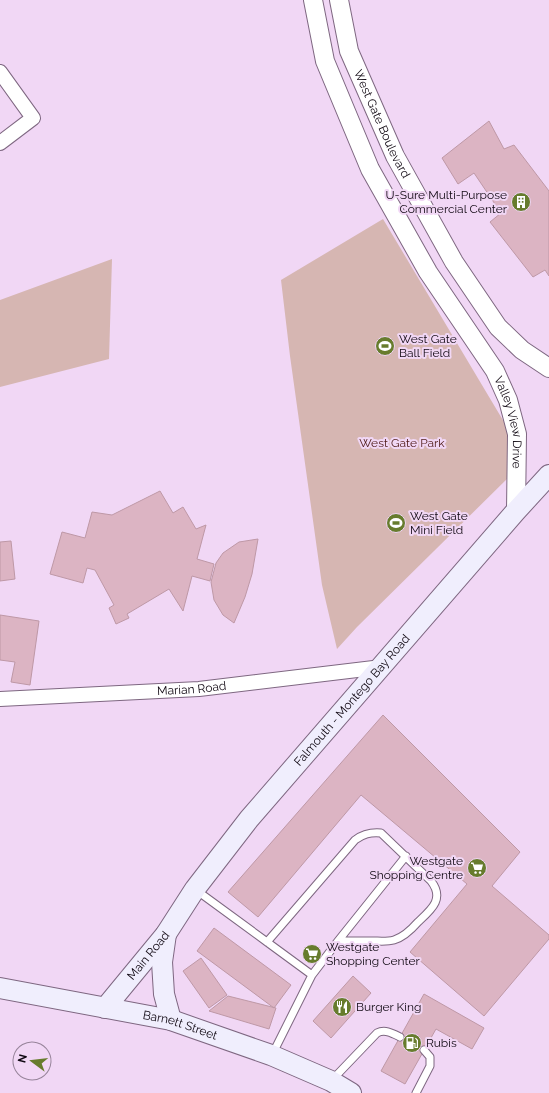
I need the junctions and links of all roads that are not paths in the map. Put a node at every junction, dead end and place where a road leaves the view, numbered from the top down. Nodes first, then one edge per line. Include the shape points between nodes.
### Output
1 (313, 0) edge
2 (339, 0) edge
3 (349, 51) junction
4 (325, 61) junction
5 (0, 72) edge
6 (0, 143) edge
7 (549, 368) edge
8 (549, 475) edge
9 (516, 511) junction
10 (382, 667) junction
11 (0, 699) edge
12 (406, 856) junction
13 (195, 889) junction
14 (166, 934) junction
15 (338, 941) junction
16 (267, 942) junction
17 (312, 975) junction
18 (0, 988) edge
19 (105, 1008) junction
20 (171, 1020) junction
21 (400, 1037) dead end
22 (424, 1050) dead end
23 (272, 1055) junction
24 (331, 1081) junction
25 (351, 1093) edge
26 (416, 1093) edge

1 - 4 street
2 - 3 street, West Gate Boulevard
3 - 4 street
3 - 7 street, West Gate Boulevard via 395,156 454,262 498,327 522,350
4 - 9 street, Valley View Drive via 370,169 428,272 495,371 508,400 517,434
5 - 6 street via 33,118
8 - 9 main road, Falmouth - Montego Bay Road
9 - 10 main road, Falmouth - Montego Bay Road
10 - 11 street, Marian Road via 199,689
10 - 13 main road, Falmouth - Montego Bay Road via 249,819
12 - 15 lane
12 - 15 lane via 434,884 437,893 431,910 407,934 394,940
12 - 16 lane via 380,833 364,834 359,837
13 - 14 main road, Falmouth - Montego Bay Road
13 - 16 lane
14 - 19 main road, Main Road
14 - 20 main road, Main Road via 162,962 164,994
15 - 17 lane
16 - 17 lane
17 - 23 lane
18 - 19 main road, Barnett Street
19 - 20 main road, Barnett Street
20 - 23 main road, Barnett Street
21 - 24 lane via 385,1031 376,1033
22 - 26 lane via 430,1057 430,1066
23 - 24 main road, Barnett Street
24 - 25 main road, Barnett Street

